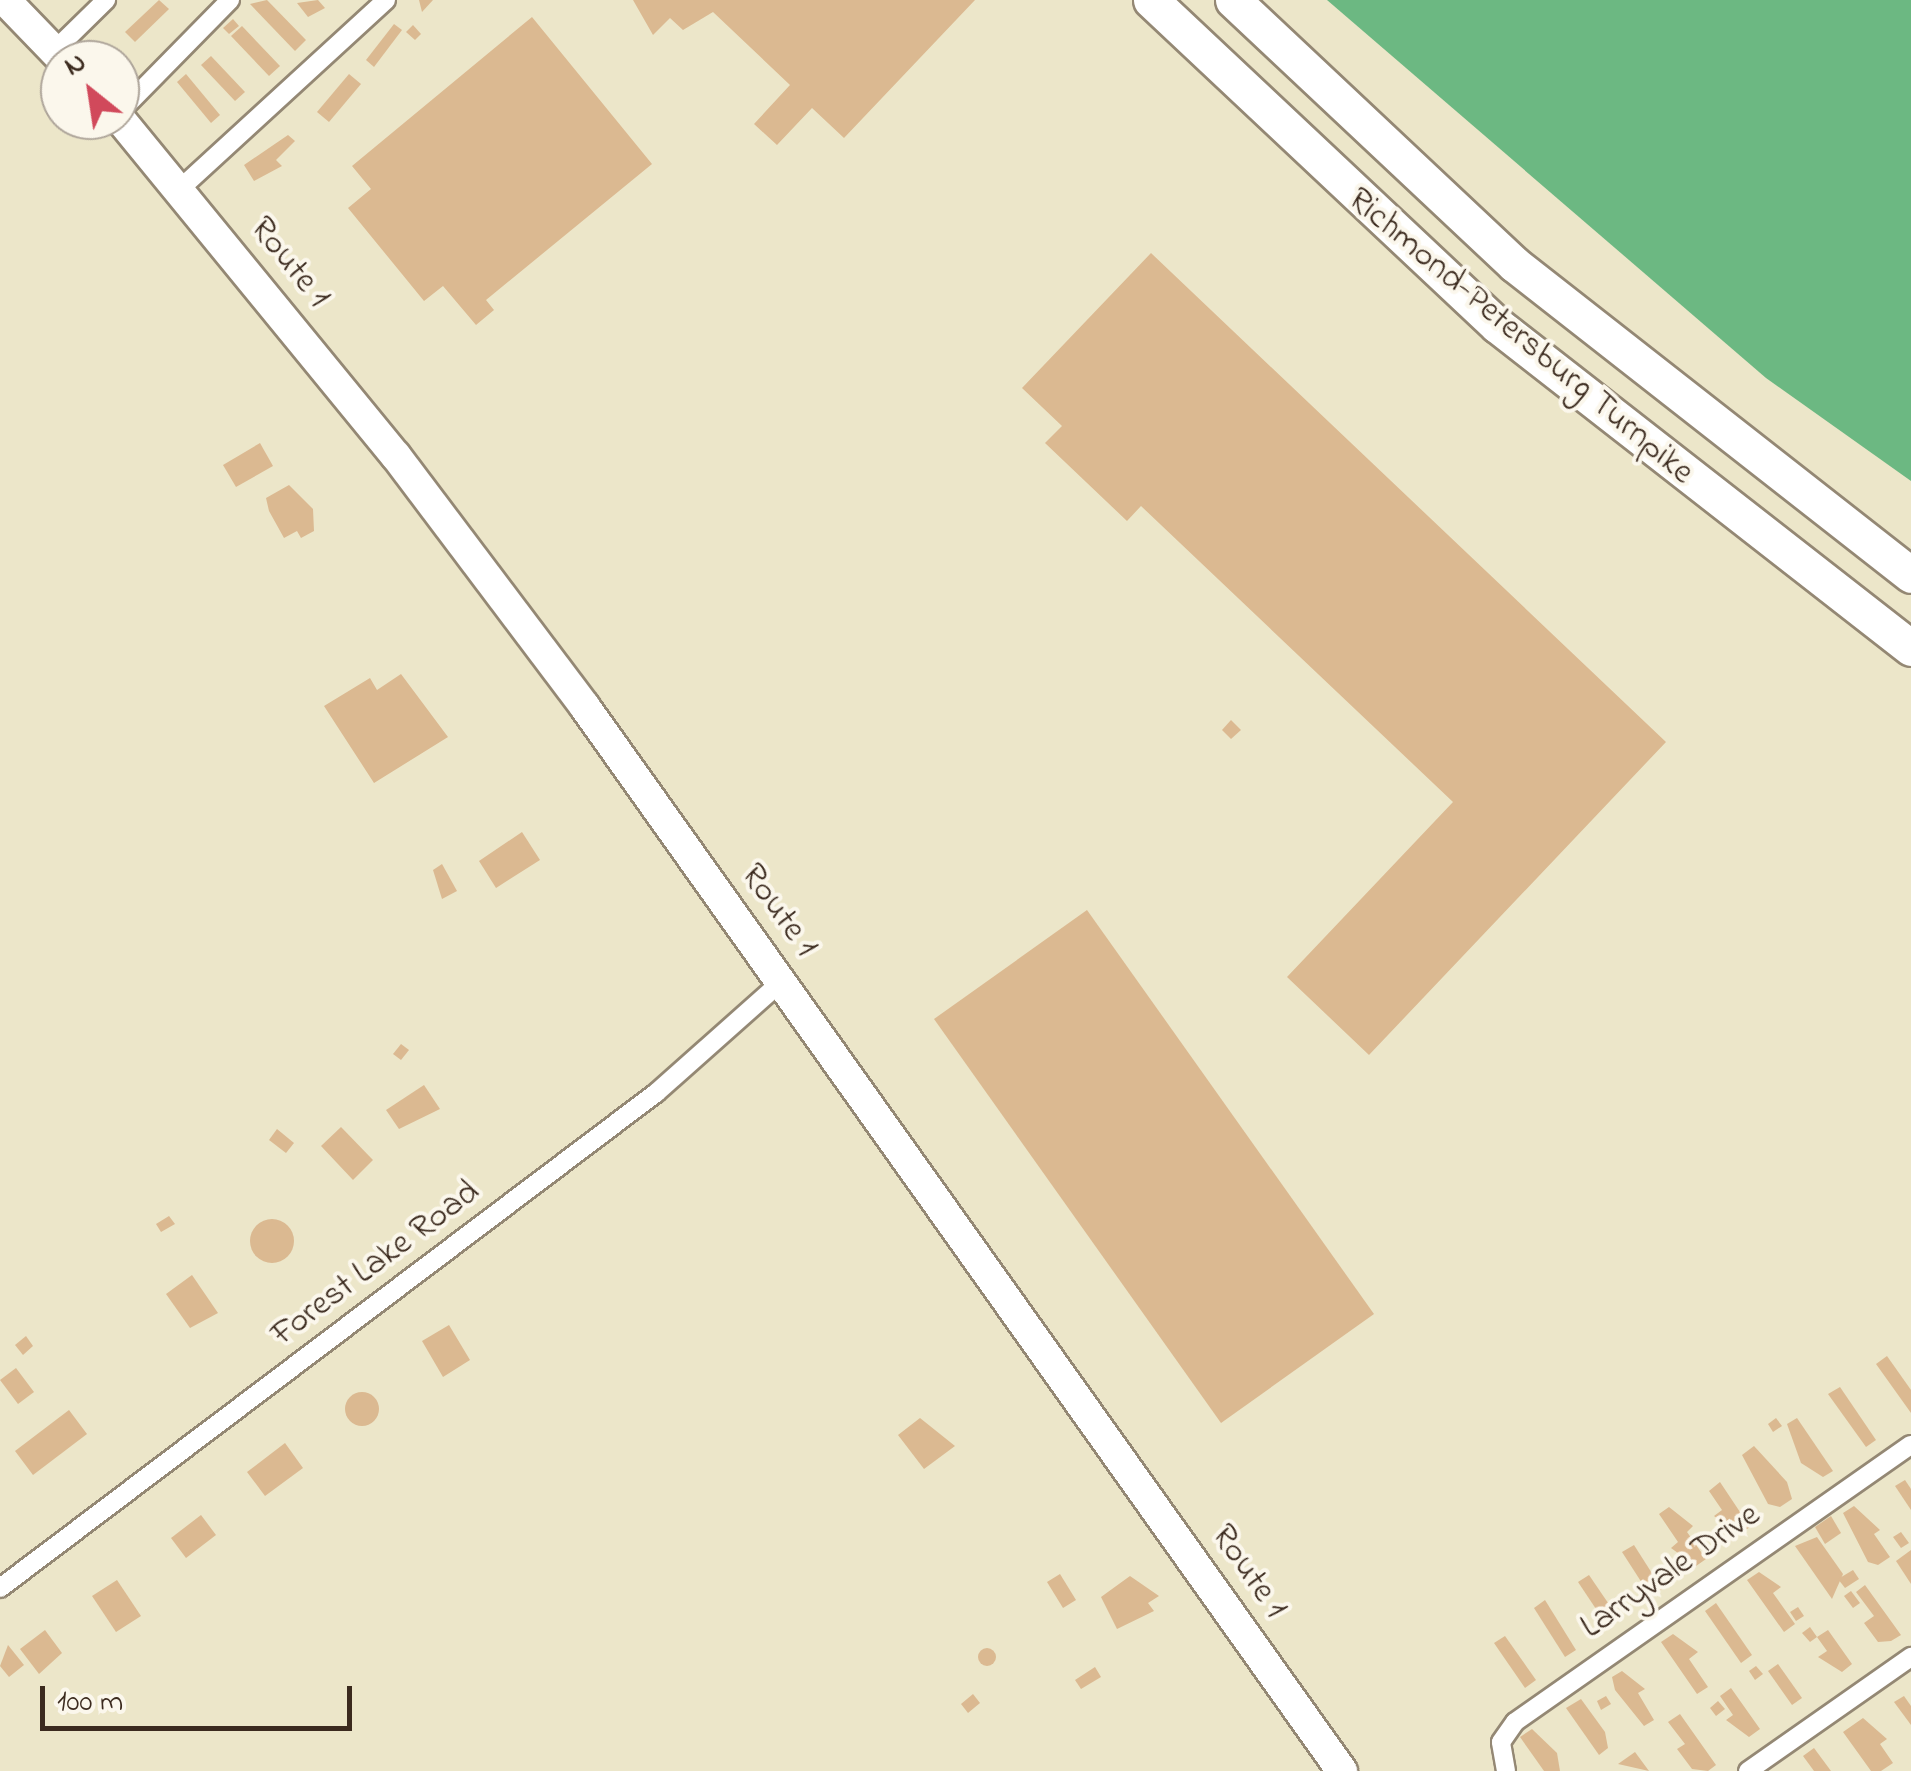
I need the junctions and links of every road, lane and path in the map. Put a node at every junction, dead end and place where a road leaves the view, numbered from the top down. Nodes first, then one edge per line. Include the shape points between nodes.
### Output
1 (5, 0) edge
2 (106, 0) edge
3 (230, 0) edge
4 (386, 0) edge
5 (1152, 0) edge
6 (1232, 0) edge
7 (44, 40) edge
8 (72, 40) edge
9 (140, 95) edge
10 (140, 140) edge
11 (181, 188) junction
12 (1911, 574) edge
13 (1911, 648) edge
14 (782, 982) junction
15 (1911, 1445) edge
16 (0, 1588) edge
17 (1911, 1657) edge
18 (1342, 1771) edge
19 (1506, 1771) edge
20 (1748, 1771) edge

1 - 7 main road
2 - 8 street
3 - 9 street
4 - 11 street
5 - 13 highway, Richmond-Petersburg Turnpike via 1496,325
6 - 12 highway, Richmond-Petersburg Turnpike via 1514,264
10 - 11 main road, Route 1
11 - 14 main road, Route 1 via 407,470
14 - 16 street, Forest Lake Road via 656,1093
14 - 18 main road, Route 1
15 - 19 street, Larryvale Drive via 1515,1722 1502,1742
17 - 20 street

